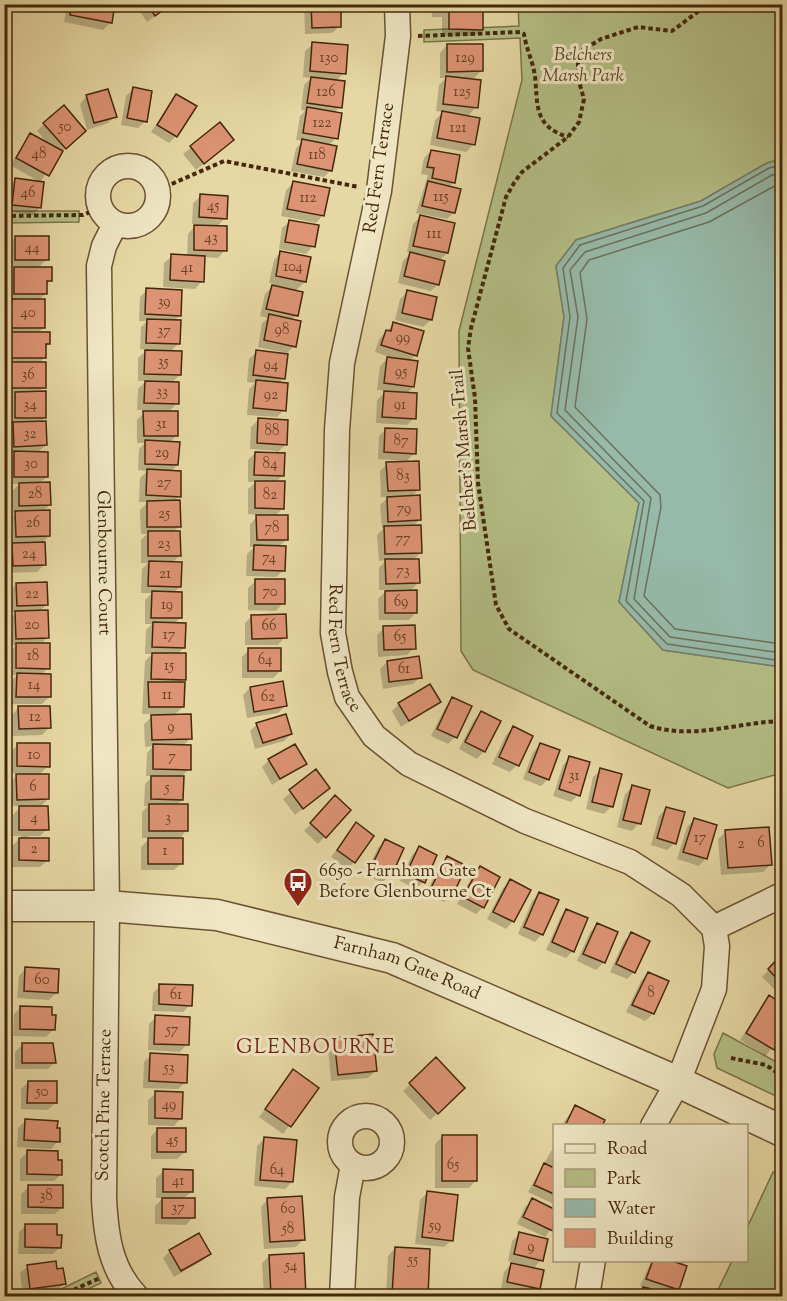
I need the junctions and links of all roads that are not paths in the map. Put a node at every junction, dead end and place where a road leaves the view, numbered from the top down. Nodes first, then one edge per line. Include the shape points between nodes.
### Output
1 (397, 4) edge
2 (107, 216) junction
3 (783, 895) edge
4 (4, 906) edge
5 (107, 906) junction
6 (714, 928) junction
7 (678, 1082) junction
8 (654, 1124) edge
9 (783, 1131) edge
10 (353, 1165) dead end
11 (593, 1262) edge
12 (136, 1296) edge
13 (342, 1296) edge
14 (587, 1296) edge

1 - 6 street, Red Fern Terrace via 398,36 372,232 342,363 337,430 333,633 347,697 374,736 409,764 525,821 630,862 681,895
2 - 2 street, Glenbourne Court via 125,227 148,220 159,201 158,190 146,171 132,166 109,173 98,195
2 - 5 street, Glenbourne Court via 99,266
3 - 6 street
4 - 5 street, Farnham Gate Road
5 - 7 street, Farnham Gate Road via 217,915 393,958
5 - 12 street, Scotch Pine Terrace via 107,1241 117,1270
6 - 7 street via 714,988
7 - 8 street
7 - 9 street, Farnham Gate Road
10 - 13 street via 347,1197
11 - 14 street

